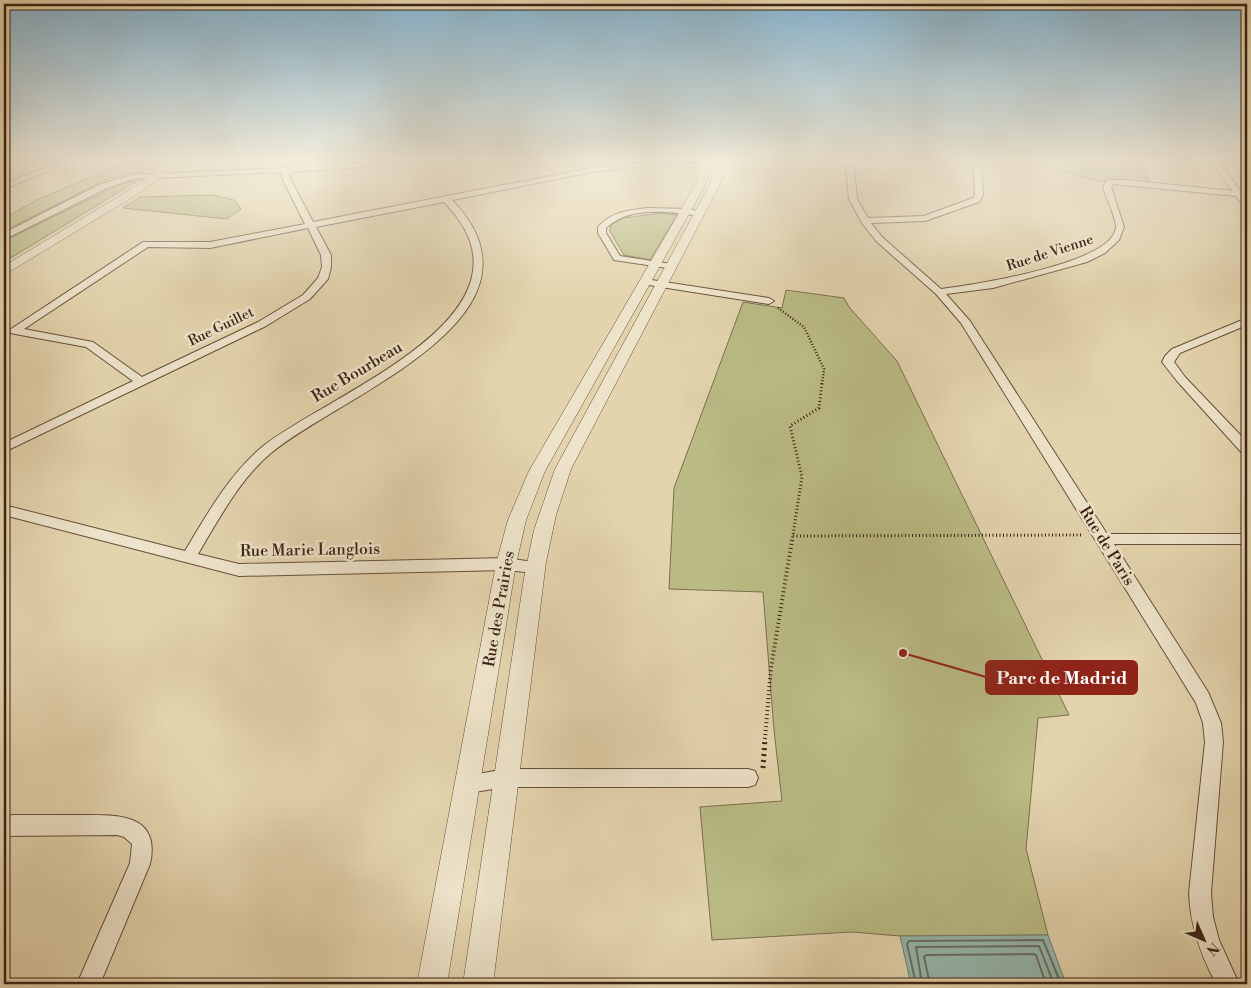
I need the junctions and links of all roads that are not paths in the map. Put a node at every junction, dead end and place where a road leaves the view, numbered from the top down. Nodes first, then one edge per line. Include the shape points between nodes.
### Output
1 (66, 205) edge
2 (113, 205) edge
3 (300, 205) edge
4 (409, 205) edge
5 (451, 205) edge
6 (698, 205) edge
7 (857, 205) edge
8 (962, 205) edge
9 (1114, 205) edge
10 (692, 212) junction
11 (865, 221) junction
12 (310, 225) junction
13 (4, 236) edge
14 (663, 266) junction
15 (4, 271) edge
16 (653, 284) junction
17 (938, 292) junction
18 (769, 301) road end
19 (1247, 321) edge
20 (142, 382) junction
21 (4, 448) edge
22 (1247, 450) edge
23 (4, 510) edge
24 (1102, 539) junction
25 (1247, 539) edge
26 (189, 557) junction
27 (506, 564) junction
28 (534, 567) junction
29 (755, 775) road end
30 (506, 778) junction
31 (468, 784) junction
32 (4, 826) edge
33 (89, 984) edge
34 (432, 984) edge
35 (478, 984) edge
36 (1228, 984) edge

1 - 13 street
2 - 15 street
3 - 12 street, Rue Guillet
4 - 12 street
5 - 26 street, Rue Bourbeau via 470,228 480,259 479,278 463,307 441,334 410,360 304,423 266,451 231,489
6 - 10 street, Rue des Prairies
7 - 11 street, Rue de Paris
8 - 11 street via 925,218
9 - 17 street, Rue de Vienne via 1120,222 1114,242 1084,260 999,284
10 - 14 street, Rue des Prairies
10 - 14 street via 651,210 624,214 610,219 602,227 602,233 617,258
11 - 17 street, Rue de Paris via 879,239
12 - 20 street, Rue Guillet via 327,262 324,277 317,288 274,317
12 - 20 street via 204,246 146,244 15,331 89,344
14 - 16 street, Rue des Prairies
16 - 18 street
16 - 27 street, Rue des Prairies via 537,471 517,520
16 - 28 street, Rue des Prairies via 563,469 546,517
17 - 24 street, Rue de Paris via 974,334
19 - 22 street via 1176,351 1168,362
20 - 21 street, Rue Guillet
23 - 26 street, Rue Marie Langlois
24 - 25 street
24 - 36 street, Rue de Paris via 1198,689 1212,722 1214,742 1200,915 1210,949
26 - 27 street, Rue Marie Langlois via 239,570
27 - 28 street, Rue Marie Langlois
27 - 31 street, Rue des Prairies
28 - 30 street, Rue des Prairies
29 - 30 street
30 - 31 street
30 - 35 street, Rue des Prairies
31 - 34 street, Rue des Prairies
32 - 33 street via 117,825 127,827 142,840 140,864

